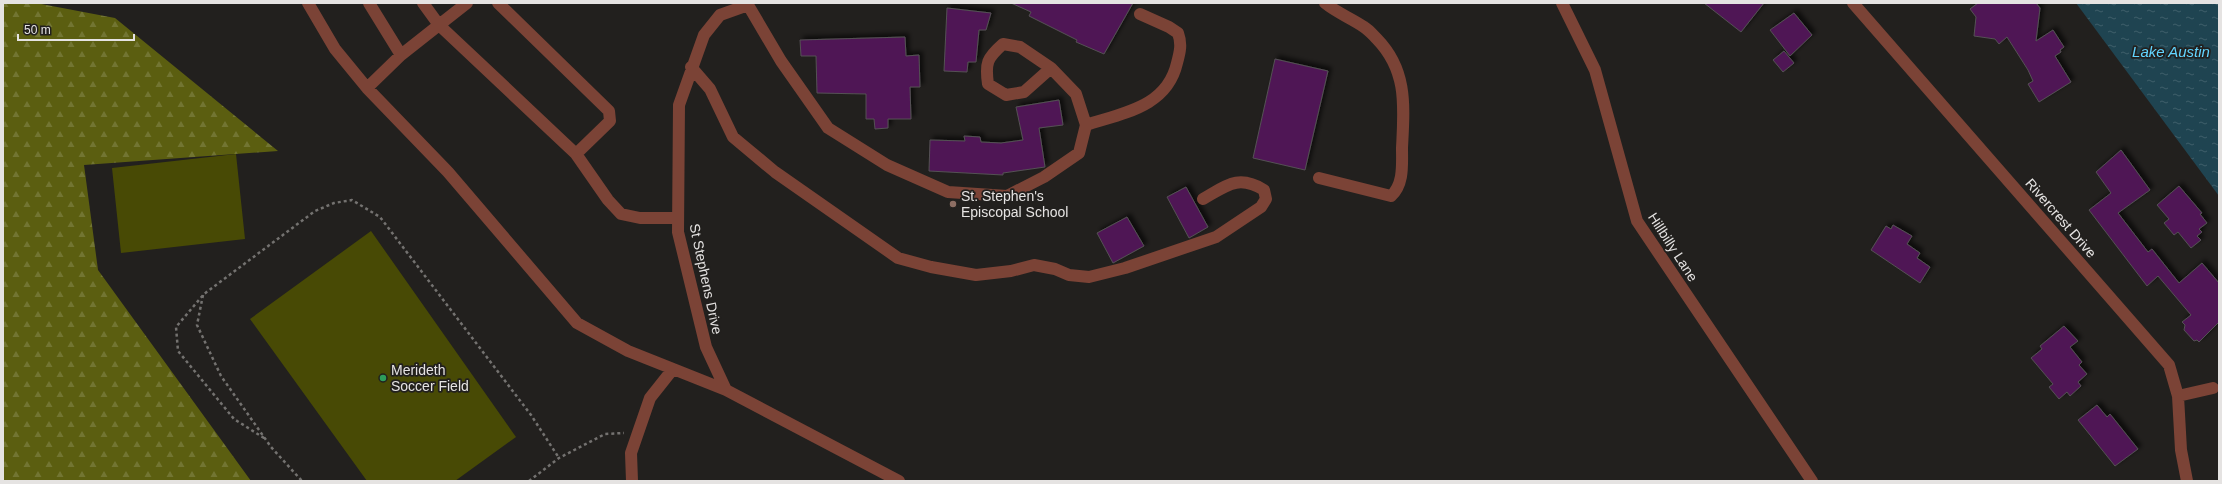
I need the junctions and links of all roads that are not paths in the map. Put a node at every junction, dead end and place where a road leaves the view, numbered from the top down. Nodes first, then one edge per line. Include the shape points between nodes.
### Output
1 (308, 3) edge
2 (369, 3) edge
3 (423, 3) edge
4 (467, 3) edge
5 (498, 3) edge
6 (1325, 3) edge
7 (1562, 3) edge
8 (1853, 3) edge
9 (748, 4) edge
10 (1140, 14) dead end
11 (439, 25) junction
12 (401, 55) junction
13 (691, 67) junction
14 (1051, 68) junction
15 (367, 88) junction
16 (1086, 125) junction
17 (576, 154) junction
18 (1319, 178) dead end
19 (1203, 199) dead end
20 (678, 218) junction
21 (673, 369) junction
22 (2212, 388) dead end
23 (726, 390) junction
24 (2178, 396) junction
25 (632, 481) edge
26 (899, 481) edge
27 (1812, 481) edge
28 (2187, 481) edge

1 - 15 street via 335,49
2 - 12 street
3 - 11 street
4 - 11 street
5 - 17 street via 609,111 610,121
6 - 18 street via 1339,14 1364,27 1386,49 1398,70 1404,101 1402,177 1397,190 1391,196
7 - 27 street, Hillbilly Lane via 1595,70 1637,221
8 - 24 street, Rivercrest Drive via 2169,365
9 - 13 street, St Stephens Drive via 720,15 704,35
9 - 16 street via 781,61 828,128 887,166 948,192 1007,196 1044,178 1079,153
10 - 16 street via 1169,26 1178,33 1181,49 1175,74 1166,89 1150,103
11 - 12 street
11 - 17 street
12 - 15 street
13 - 19 street via 710,89 733,137 775,172 898,258 931,267 976,275 1011,271 1034,265 1069,275 1089,277 1125,268 1216,237 1261,207 1266,199 1264,190 1239,181
13 - 20 street, St Stephens Drive via 679,105
14 - 14 street via 1024,92 1006,95 988,84 986,66 992,54 1003,44 1020,47
14 - 16 street via 1076,94
15 - 21 street via 448,172 577,323 628,351
17 - 20 street via 621,214 640,218
20 - 23 street, St Stephens Drive via 678,232 706,347
21 - 23 street
21 - 25 street via 650,398 631,453
22 - 24 street
23 - 26 street
24 - 28 street, Rivercrest Drive via 2181,450

